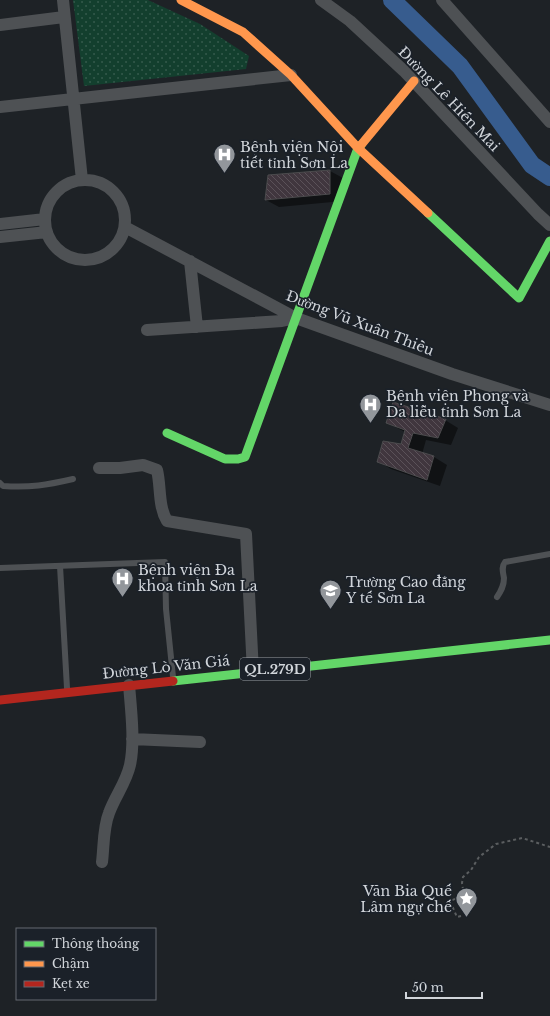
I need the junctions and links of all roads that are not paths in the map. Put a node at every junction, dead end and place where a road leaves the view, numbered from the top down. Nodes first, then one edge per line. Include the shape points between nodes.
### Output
1 (63, 0) edge
2 (181, 0) edge
3 (321, 0) edge
4 (442, 0) edge
5 (64, 17) junction
6 (0, 25) edge
7 (291, 74) junction
8 (414, 81) junction
9 (73, 99) junction
10 (0, 107) edge
11 (550, 122) edge
12 (358, 148) junction
13 (82, 180) junction
14 (45, 219) junction
15 (0, 224) edge
16 (550, 225) edge
17 (125, 227) junction
18 (47, 232) junction
19 (0, 237) edge
20 (550, 241) edge
21 (190, 261) junction
22 (296, 318) junction
23 (197, 327) junction
24 (147, 330) dead end
25 (550, 405) edge
26 (167, 433) dead end
27 (99, 468) dead end
28 (73, 479) dead end
29 (0, 483) edge
30 (550, 554) edge
31 (60, 566) junction
32 (0, 568) edge
33 (497, 597) dead end
34 (550, 640) edge
35 (254, 672) junction
36 (173, 680) junction
37 (130, 685) junction
38 (67, 692) junction
39 (0, 700) edge
40 (132, 739) junction
41 (200, 742) dead end
42 (102, 862) dead end

1 - 5 street
2 - 7 main road via 243,32
3 - 8 street, Đường Lê Hiến Mai via 350,21
4 - 11 street
5 - 6 street
5 - 9 street
7 - 9 street
7 - 12 main road
8 - 12 main road
8 - 16 street, Đường Lê Hiến Mai
9 - 10 street
9 - 13 street
12 - 20 main road via 520,298
12 - 22 main road
13 - 14 street via 64,185 54,194
13 - 17 street via 102,183 113,190 121,201
14 - 15 street
14 - 18 street
17 - 18 street via 120,240 112,250 101,257 88,260 75,259 63,253 53,244
17 - 21 street, Đường Vũ Xuân Thiều
18 - 19 street
21 - 22 street, Đường Vũ Xuân Thiều
21 - 23 street
22 - 23 street
22 - 25 street, Đường Vũ Xuân Thiều via 452,374
22 - 26 main road via 245,457 225,459
23 - 24 street
27 - 35 street via 142,464 157,470 162,513 167,521 246,534
28 - 29 lane via 46,486 3,486
30 - 33 lane via 505,562 502,569 502,590
31 - 32 lane
31 - 36 lane via 165,562 166,609
31 - 38 lane
34 - 35 main road, Đường Lò Văn Giá / QL.279D
35 - 36 main road, Đường Lò Văn Giá / QL.279D
36 - 37 main road, Đường Lò Văn Giá / QL.279D
37 - 38 main road, Đường Lò Văn Giá / QL.279D
37 - 40 street
38 - 39 main road, Đường Lò Văn Giá / QL.279D
40 - 41 street
40 - 42 street via 129,772 106,821

